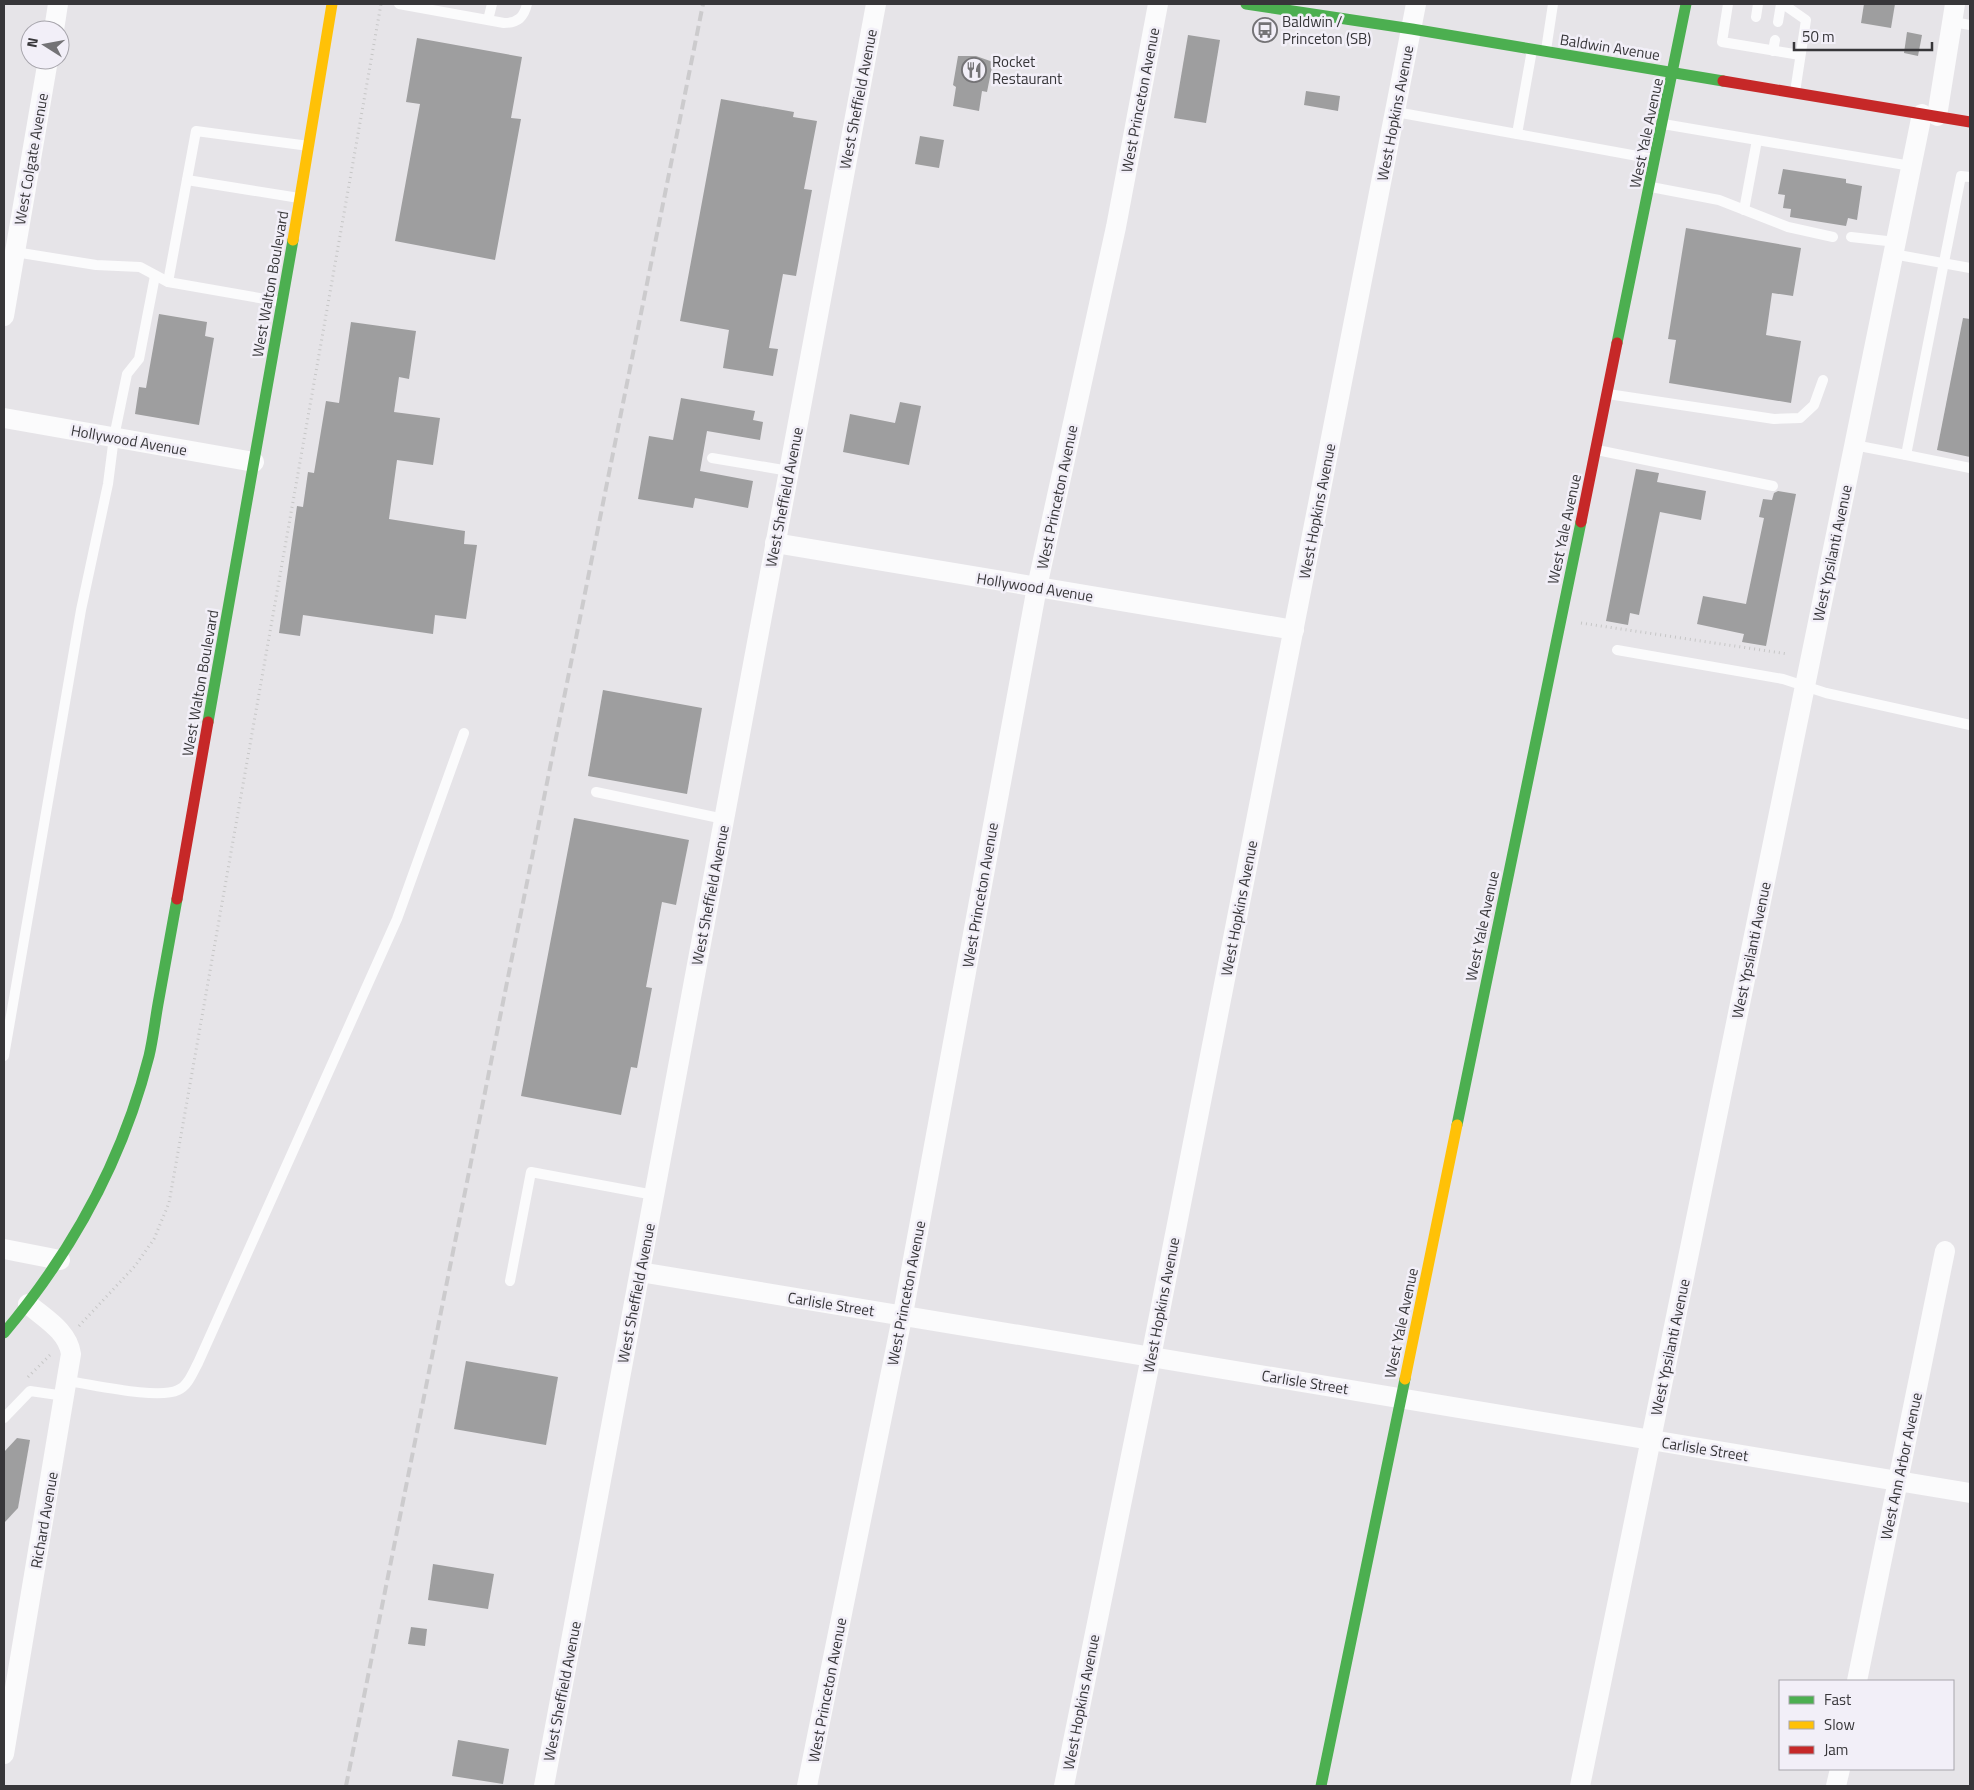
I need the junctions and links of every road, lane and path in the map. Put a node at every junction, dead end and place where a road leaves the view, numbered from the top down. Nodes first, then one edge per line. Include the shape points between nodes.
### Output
1 (58, 4) edge
2 (332, 4) edge
3 (381, 4) edge
4 (399, 4) edge
5 (492, 4) edge
6 (527, 4) edge
7 (876, 4) edge
8 (1158, 4) edge
9 (1246, 4) edge
10 (1416, 4) edge
11 (1553, 4) edge
12 (1686, 4) edge
13 (1728, 4) edge
14 (1758, 4) edge
15 (1782, 4) edge
16 (1264, 5) edge
17 (419, 6) edge
18 (1756, 17) dead end
19 (1959, 17) edge
20 (56, 20) edge
21 (488, 20) junction
22 (1778, 22) dead end
23 (1412, 29) junction
24 (1532, 50) junction
25 (1545, 52) junction
26 (1800, 55) junction
27 (46, 70) edge
28 (1674, 72) junction
29 (1794, 92) junction
30 (1396, 112) junction
31 (1930, 115) junction
32 (1970, 122) edge
33 (1663, 124) junction
34 (1516, 134) junction
35 (1757, 140) junction
36 (309, 146) junction
37 (1655, 159) junction
38 (1911, 166) junction
39 (1970, 177) edge
40 (186, 180) junction
41 (1650, 187) junction
42 (300, 198) junction
43 (1744, 210) junction
44 (1833, 237) dead end
45 (1851, 237) dead end
46 (1894, 248) junction
47 (15, 252) junction
48 (1945, 264) junction
49 (1970, 268) edge
50 (155, 276) junction
51 (168, 282) junction
52 (283, 302) junction
53 (4, 316) edge
54 (1823, 380) dead end
55 (1607, 394) junction
56 (4, 418) edge
57 (114, 437) junction
58 (1854, 446) junction
59 (1596, 450) junction
60 (1906, 455) junction
61 (712, 458) dead end
62 (254, 462) junction
63 (1970, 468) edge
64 (788, 471) junction
65 (1773, 486) dead end
66 (775, 543) junction
67 (1037, 587) junction
68 (1580, 623) dead end
69 (1294, 630) junction
70 (1617, 650) dead end
71 (1788, 654) dead end
72 (1805, 686) junction
73 (1970, 725) edge
74 (464, 733) dead end
75 (596, 792) dead end
76 (724, 820) junction
77 (4, 1056) edge
78 (654, 1195) junction
79 (4, 1249) edge
80 (1944, 1251) dead end
81 (60, 1260) junction
82 (640, 1272) junction
83 (510, 1280) dead end
84 (28, 1304) junction
85 (902, 1316) junction
86 (4, 1332) edge
87 (67, 1339) junction
88 (1151, 1357) junction
89 (25, 1379) dead end
90 (66, 1388) junction
91 (1400, 1398) junction
92 (4, 1418) edge
93 (1650, 1440) junction
94 (1898, 1481) junction
95 (1970, 1493) edge
96 (1857, 1680) edge
97 (4, 1754) edge
98 (1840, 1770) edge
99 (544, 1786) edge
100 (807, 1786) edge
101 (1064, 1786) edge
102 (1321, 1786) edge
103 (1580, 1786) edge
104 (1836, 1786) edge

1 - 20 street
2 - 36 main road, West Walton Boulevard
3 - 87 path via 169,1203 154,1239 135,1266
4 - 17 lane
5 - 21 lane
6 - 21 lane via 521,18 514,23
7 - 64 street, West Sheffield Avenue
8 - 67 street, West Princeton Avenue via 1116,227
9 - 16 main road, Baldwin Avenue
10 - 23 street, West Hopkins Avenue
11 - 25 lane
12 - 28 main road, West Yale Avenue
13 - 26 lane via 1722,42 1752,42
14 - 18 lane
15 - 22 lane
15 - 26 lane via 1806,20
16 - 23 main road, Baldwin Avenue
17 - 21 lane
19 - 31 street, West Ypsilanti Avenue
23 - 24 main road, Baldwin Avenue
23 - 30 street, West Hopkins Avenue
24 - 25 main road, Baldwin Avenue
24 - 34 lane
25 - 28 main road, Baldwin Avenue
26 - 29 lane
27 - 47 street, West Colgate Avenue
28 - 29 main road, Baldwin Avenue
28 - 33 main road, West Yale Avenue
29 - 31 main road, Baldwin Avenue
30 - 34 lane
30 - 69 street, West Hopkins Avenue
31 - 32 main road, Baldwin Avenue
31 - 38 street, West Ypsilanti Avenue
33 - 35 lane
33 - 37 main road, West Yale Avenue
34 - 37 lane
35 - 38 lane
35 - 43 lane
36 - 40 lane via 196,130
36 - 42 main road, West Walton Boulevard
37 - 41 main road, West Yale Avenue
38 - 46 street, West Ypsilanti Avenue
39 - 48 lane via 1961,176
40 - 42 lane
40 - 51 lane
41 - 43 lane via 1719,200
41 - 55 main road, West Yale Avenue
42 - 52 main road, West Walton Boulevard
43 - 44 lane via 1788,227
45 - 46 lane
46 - 48 lane
46 - 58 street, West Ypsilanti Avenue
47 - 50 lane via 96,265 140,267
47 - 53 street, West Colgate Avenue
48 - 49 lane
48 - 60 lane
50 - 51 lane
50 - 57 lane via 140,359 128,374
51 - 52 lane
52 - 62 main road, West Walton Boulevard
54 - 55 lane via 1814,406 1800,418 1774,419
55 - 59 main road, West Yale Avenue
56 - 57 street, Hollywood Avenue
57 - 62 street, Hollywood Avenue
57 - 77 lane
58 - 60 lane
58 - 72 street, West Ypsilanti Avenue
59 - 65 lane
59 - 91 main road, West Yale Avenue
60 - 63 lane
61 - 64 lane
62 - 81 main road, West Walton Boulevard via 149,1055 118,1150 93,1204
64 - 66 street, West Sheffield Avenue
66 - 67 street, Hollywood Avenue
66 - 76 street, West Sheffield Avenue
67 - 69 street, Hollywood Avenue
67 - 85 street, West Princeton Avenue
68 - 71 path
69 - 88 street, West Hopkins Avenue
70 - 72 lane via 1783,679
72 - 73 lane
72 - 93 street, West Ypsilanti Avenue
74 - 90 lane via 398,919 188,1380 179,1390 162,1394
75 - 76 lane
76 - 78 street, West Sheffield Avenue
78 - 82 street, West Sheffield Avenue
78 - 83 lane via 530,1172
79 - 81 street
80 - 94 street, West Ann Arbor Avenue
81 - 84 main road, West Walton Boulevard
82 - 85 street, Carlisle Street
82 - 99 street, West Sheffield Avenue
84 - 86 main road, West Walton Boulevard
84 - 87 street
85 - 88 street, Carlisle Street
85 - 100 street, West Princeton Avenue
87 - 89 path
87 - 90 street, Richard Avenue via 71,1354
88 - 91 street, Carlisle Street
88 - 101 street, West Hopkins Avenue
90 - 92 lane via 30,1391
90 - 97 street, Richard Avenue
91 - 93 street, Carlisle Street
91 - 102 main road, West Yale Avenue
93 - 94 street, Carlisle Street
93 - 103 street, West Ypsilanti Avenue
94 - 95 street, Carlisle Street
94 - 96 street, West Ann Arbor Avenue
98 - 104 street

